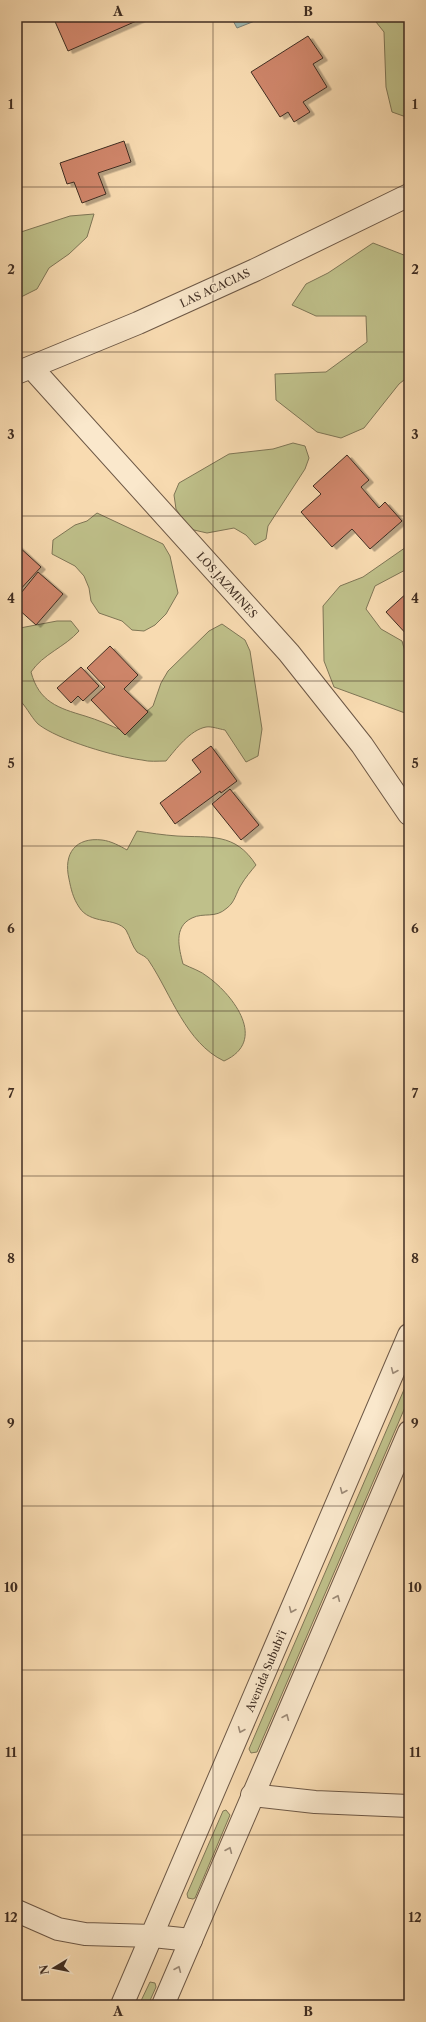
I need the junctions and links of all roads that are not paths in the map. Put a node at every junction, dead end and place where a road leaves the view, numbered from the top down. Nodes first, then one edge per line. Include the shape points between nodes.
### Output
1 (409, 195) edge
2 (24, 371) edge
3 (409, 814) edge
4 (409, 1335) edge
5 (409, 1432) edge
6 (252, 1795) junction
7 (409, 1806) edge
8 (17, 1910) edge
9 (153, 1936) junction
10 (191, 1940) junction
11 (122, 2005) edge
12 (162, 2005) edge

1 - 2 street, LAS ACACIAS via 248,273
2 - 3 street, LOS JAZMINES via 289,654 362,745
4 -> 9 street, Avenida Sububi'i
6 -> 5 street
6 - 7 street via 315,1802
10 -> 6 street
8 - 9 street via 58,1929 85,1934
9 - 10 street
9 - 11 street, Avenida Sububi'i
12 -> 10 street

